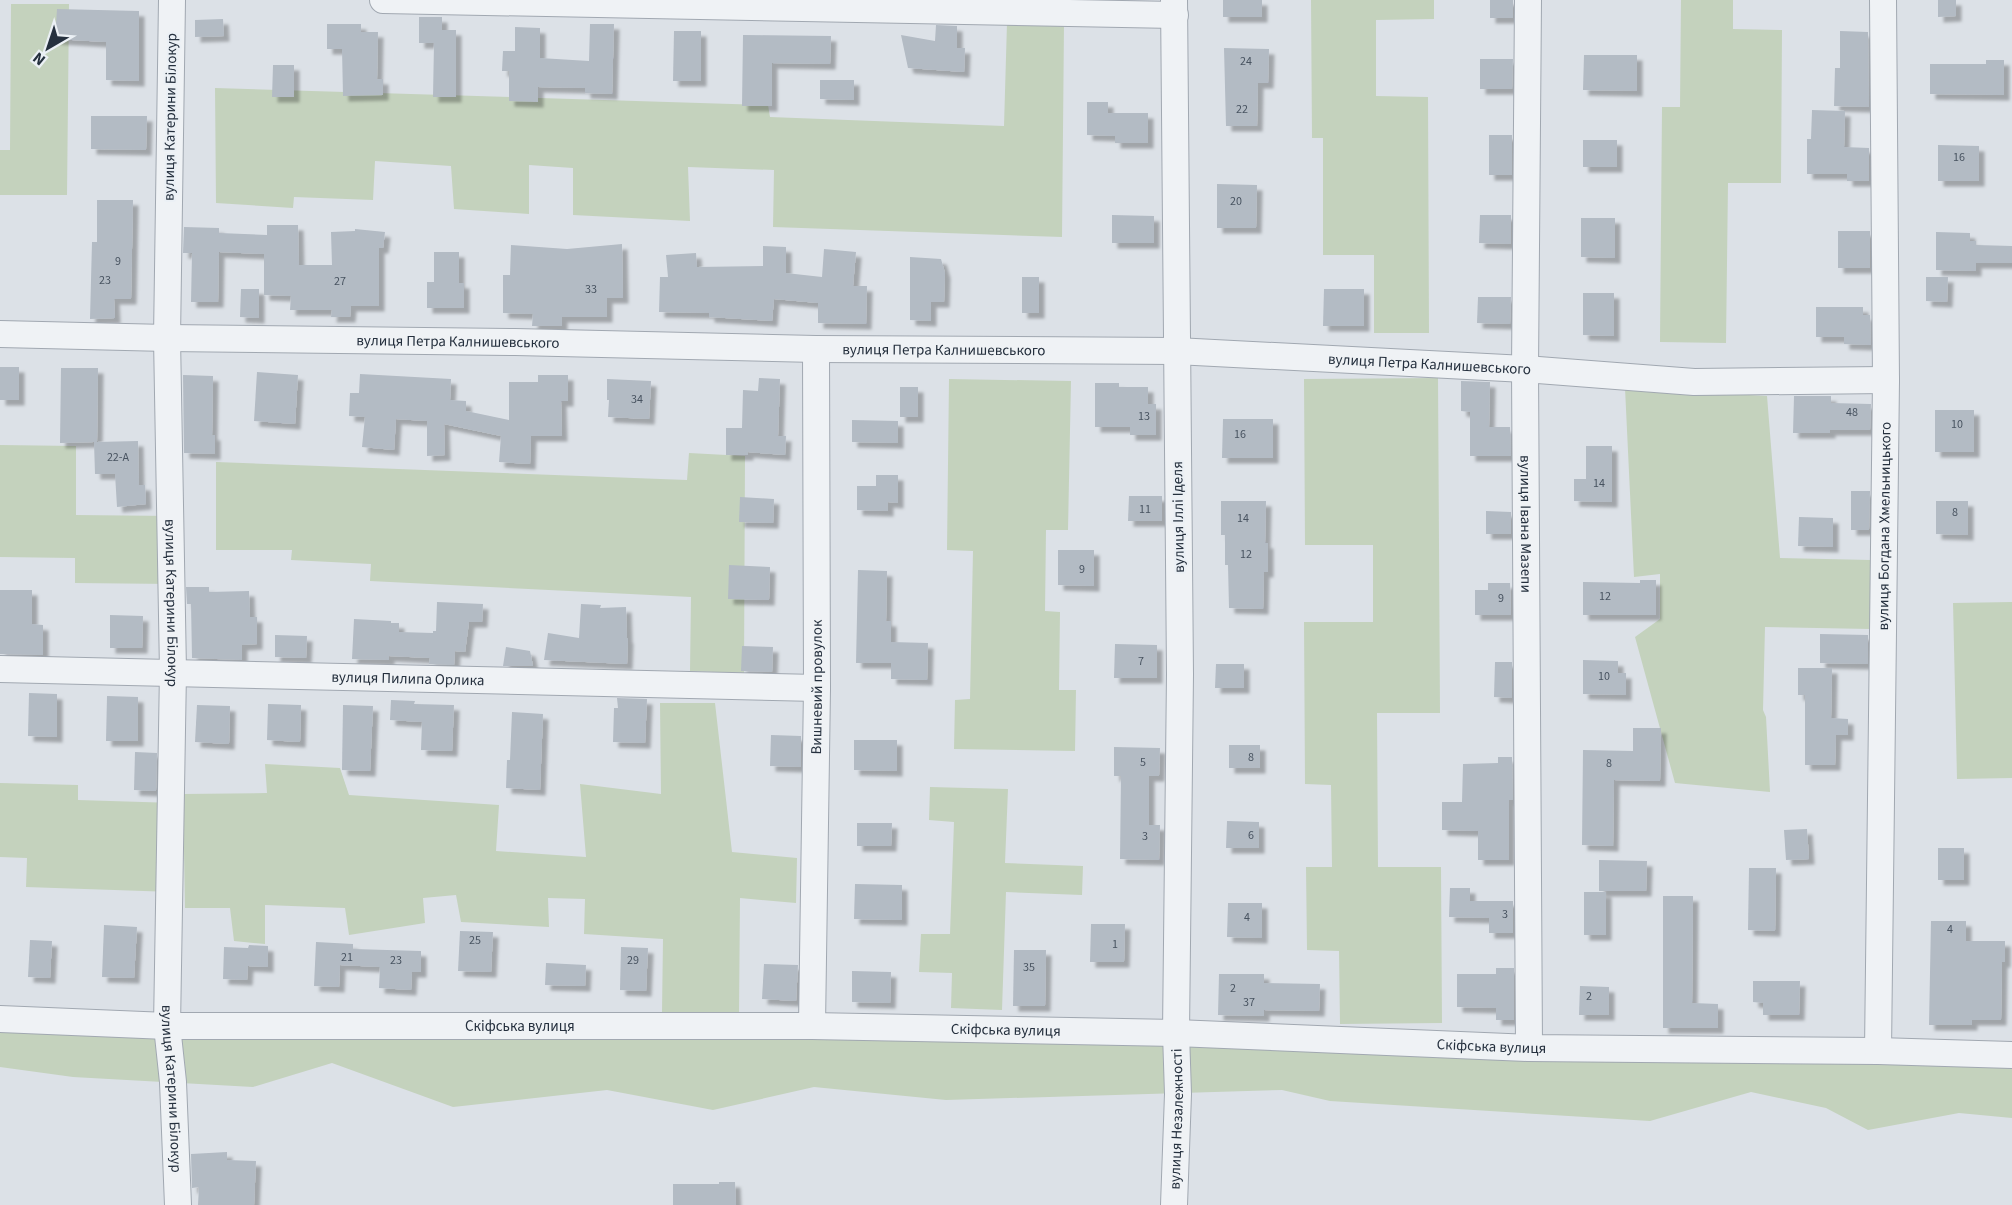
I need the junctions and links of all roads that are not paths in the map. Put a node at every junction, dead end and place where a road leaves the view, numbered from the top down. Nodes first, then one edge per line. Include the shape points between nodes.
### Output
1 (172, 0) edge
2 (383, 0) edge
3 (1528, 0) edge
4 (1883, 0) edge
5 (1175, 8) edge
6 (0, 334) edge
7 (167, 338) junction
8 (816, 349) junction
9 (1176, 351) junction
10 (1525, 369) junction
11 (1886, 380) junction
12 (0, 669) edge
13 (173, 671) junction
14 (817, 688) junction
15 (0, 1019) edge
16 (167, 1026) junction
17 (812, 1026) junction
18 (1176, 1033) junction
19 (1529, 1048) junction
20 (1878, 1051) junction
21 (2012, 1055) edge
22 (178, 1205) edge
23 (1174, 1205) edge

1 - 7 street, вулиця Катерини Білокур
2 - 5 street
3 - 10 street, вулиця Івана Мазепи
4 - 11 street, вулиця Богдана Хмельницького
5 - 9 street, вулиця Іллі Іделя
6 - 7 street, вулиця Петра Калнишевського
7 - 8 street, вулиця Петра Калнишевського
7 - 13 street, вулиця Катерини Білокур
8 - 9 street, вулиця Петра Калнишевського
8 - 14 street, Вишневий провулок
9 - 10 street, вулиця Петра Калнишевського
9 - 18 street, вулиця Іллі Іделя via 1179,662
10 - 11 street, вулиця Петра Калнишевського via 1694,382
10 - 19 street, вулиця Івана Мазепи
11 - 20 street, вулиця Богдана Хмельницького
12 - 13 street, вулиця Пилипа Орлика
13 - 14 street, вулиця Пилипа Орлика
13 - 16 street, вулиця Катерини Білокур
14 - 17 street, Вишневий провулок
15 - 16 street, Скіфська вулиця
16 - 17 street, Скіфська вулиця
16 - 22 street, вулиця Катерини Білокур
17 - 18 street, Скіфська вулиця
18 - 19 street, Скіфська вулиця
18 - 23 street, вулиця Незалежності
19 - 20 street, Скіфська вулиця
20 - 21 street, Скіфська вулиця

